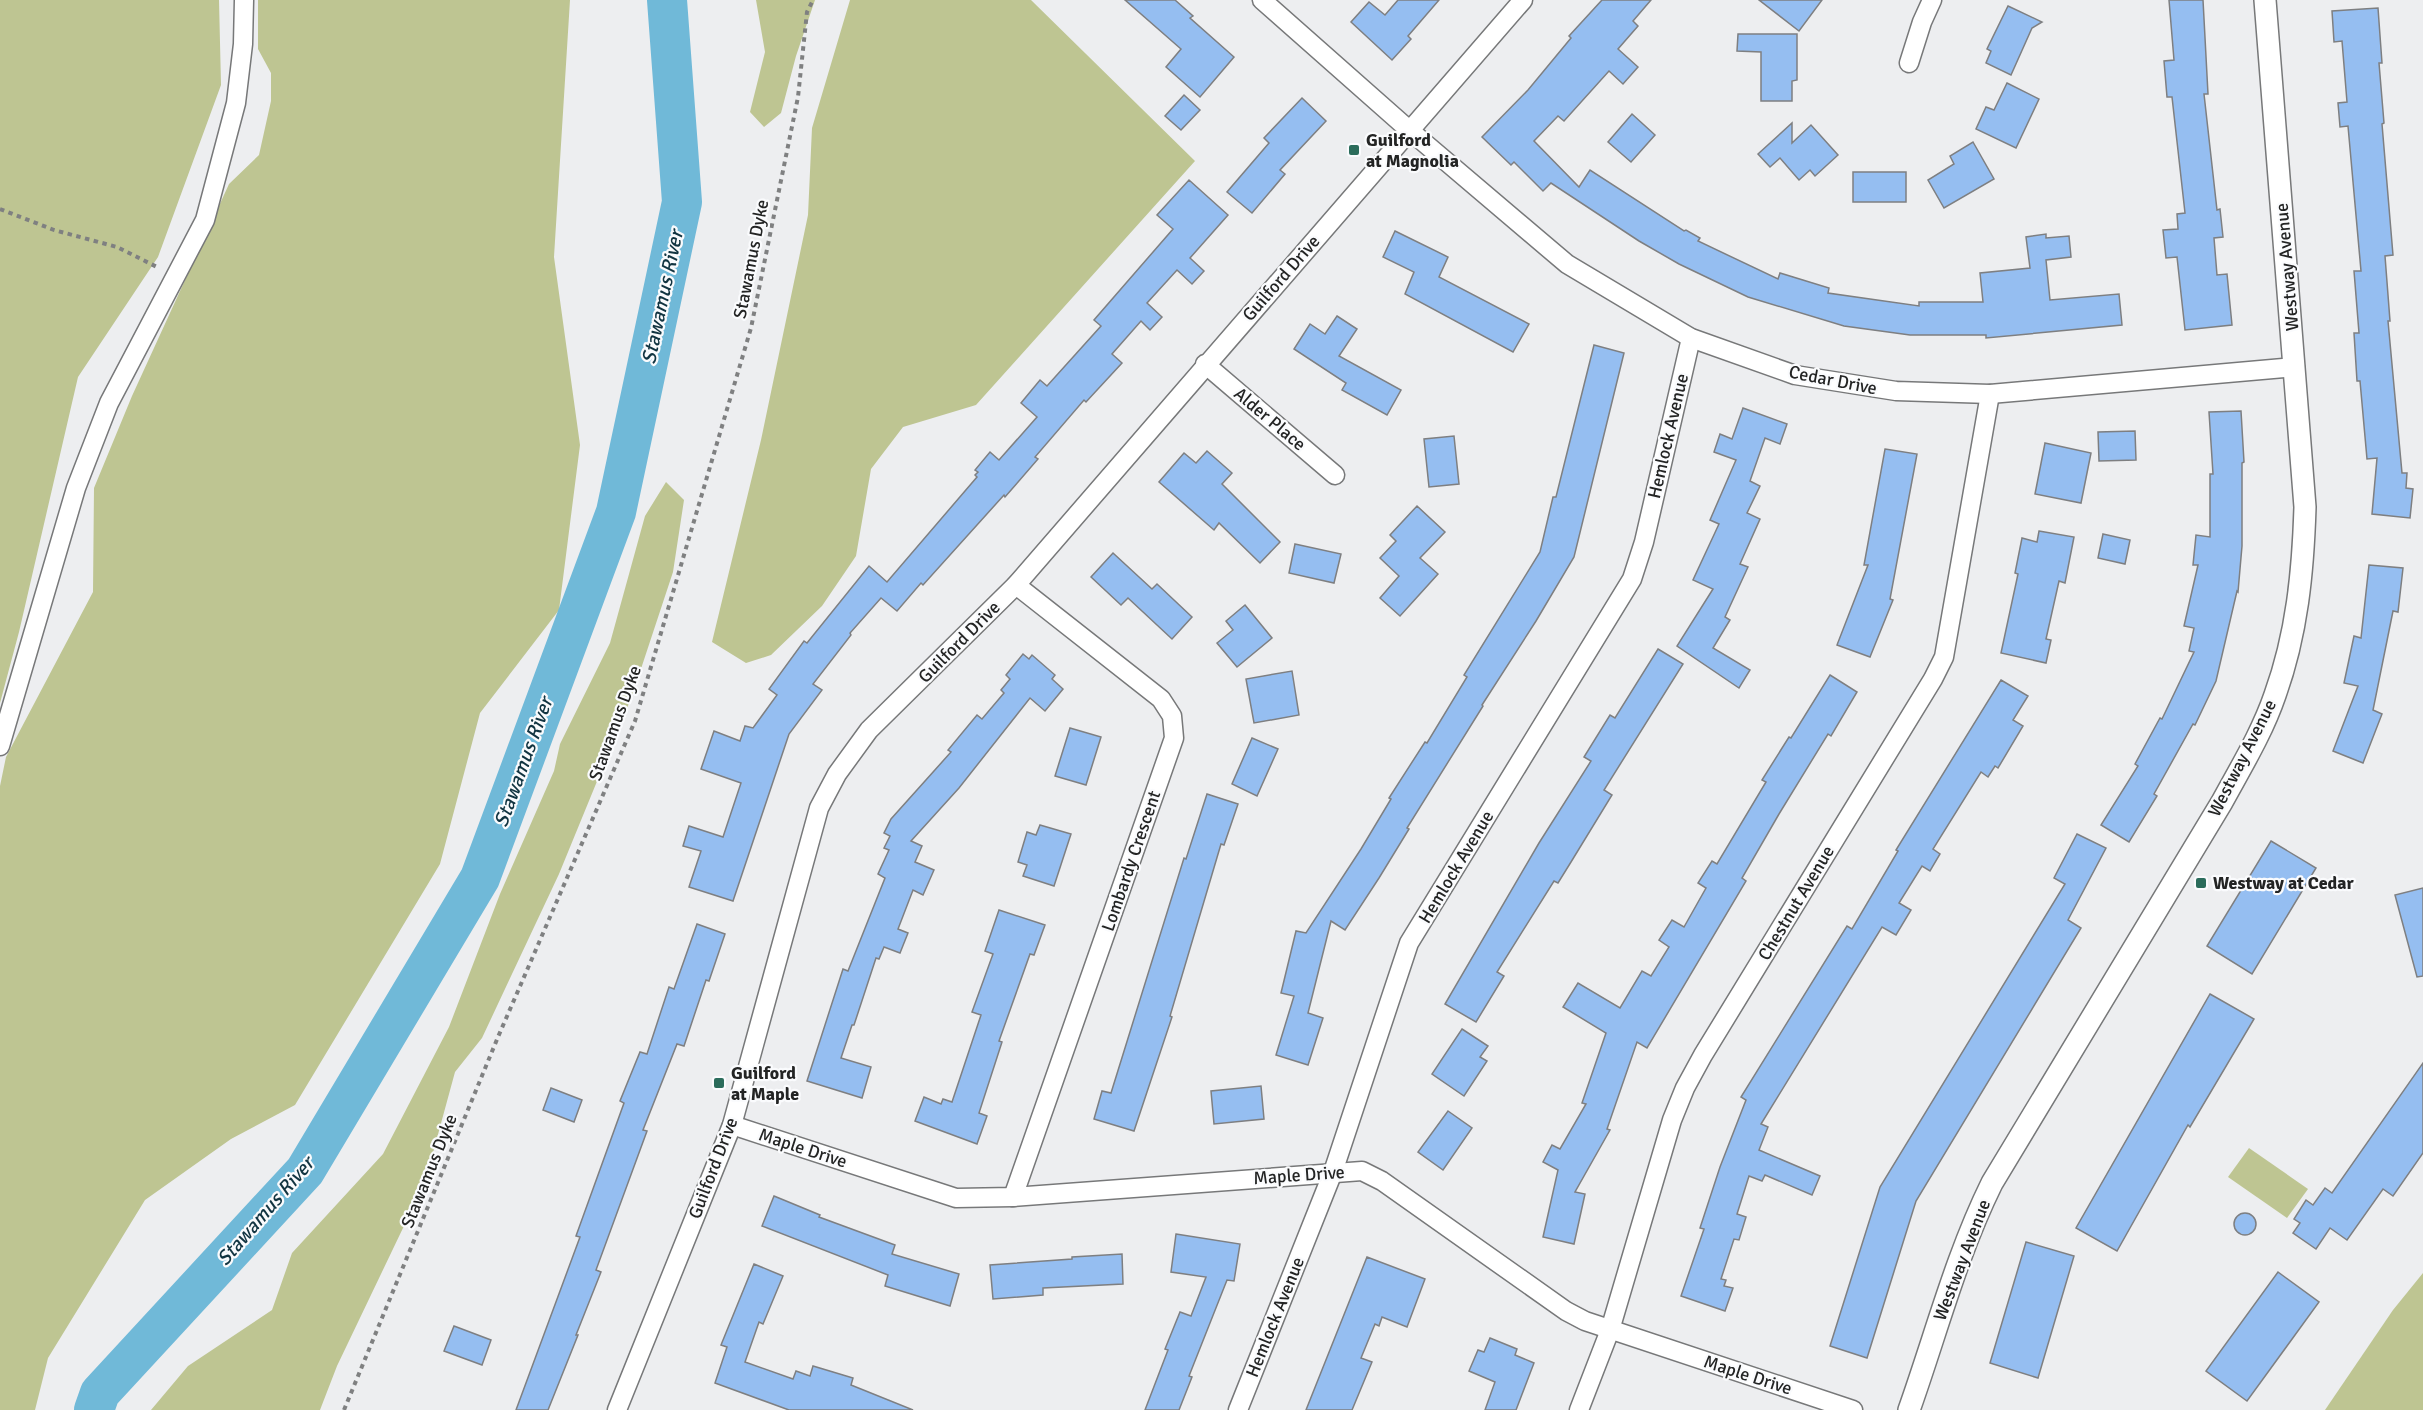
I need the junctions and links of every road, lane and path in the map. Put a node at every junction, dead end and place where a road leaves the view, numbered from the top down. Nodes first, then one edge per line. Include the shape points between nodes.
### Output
1 (244, 0) edge
2 (813, 0) edge
3 (1262, 0) edge
4 (1523, 0) edge
5 (1932, 0) edge
6 (2265, 0) edge
7 (1909, 63) dead end
8 (1408, 129) junction
9 (0, 209) edge
10 (175, 276) junction
11 (1691, 338) junction
12 (1205, 364) junction
13 (2295, 367) junction
14 (1990, 394) junction
15 (1335, 475) dead end
16 (1016, 585) junction
17 (0, 746) edge
18 (732, 1125) junction
19 (1333, 1172) junction
20 (1013, 1197) junction
21 (1610, 1330) junction
22 (344, 1410) edge
23 (617, 1410) edge
24 (1238, 1410) edge
25 (1579, 1410) edge
26 (1853, 1410) edge
27 (1909, 1410) edge

1 - 10 street via 237,92 222,162 205,220
2 - 22 path, Stawamus Dyke via 807,12 798,97 751,328 635,721 498,1037
3 - 8 street, Cedar Drive
4 - 8 street, Guilford Drive
5 - 7 street
6 - 13 street, Westway Avenue
8 - 11 street, Cedar Drive via 1567,264
8 - 12 street, Guilford Drive
9 - 10 path via 54,230 117,247
10 - 17 street via 109,403 75,488
11 - 14 street, Cedar Drive via 1795,375 1896,392
11 - 19 street, Hemlock Avenue via 1632,579 1409,943
12 - 15 street, Alder Place
12 - 16 street, Guilford Drive
13 - 14 street, Cedar Drive
13 - 27 street, Westway Avenue via 2305,507 2303,562 2289,651 2275,697 2222,802 1992,1183 1955,1270
14 - 21 street, Chestnut Avenue via 1944,657 1685,1088
16 - 18 street, Guilford Drive via 869,730 837,774 819,808
16 - 20 street, Lombardy Crescent via 1161,699 1172,716 1174,738
18 - 20 street, Maple Drive via 956,1198
18 - 23 street, Guilford Drive
19 - 20 street, Maple Drive
19 - 21 street, Maple Drive via 1362,1171 1382,1181 1566,1311
19 - 24 street, Hemlock Avenue
21 - 25 street, Chestnut Avenue
21 - 26 street, Maple Drive

